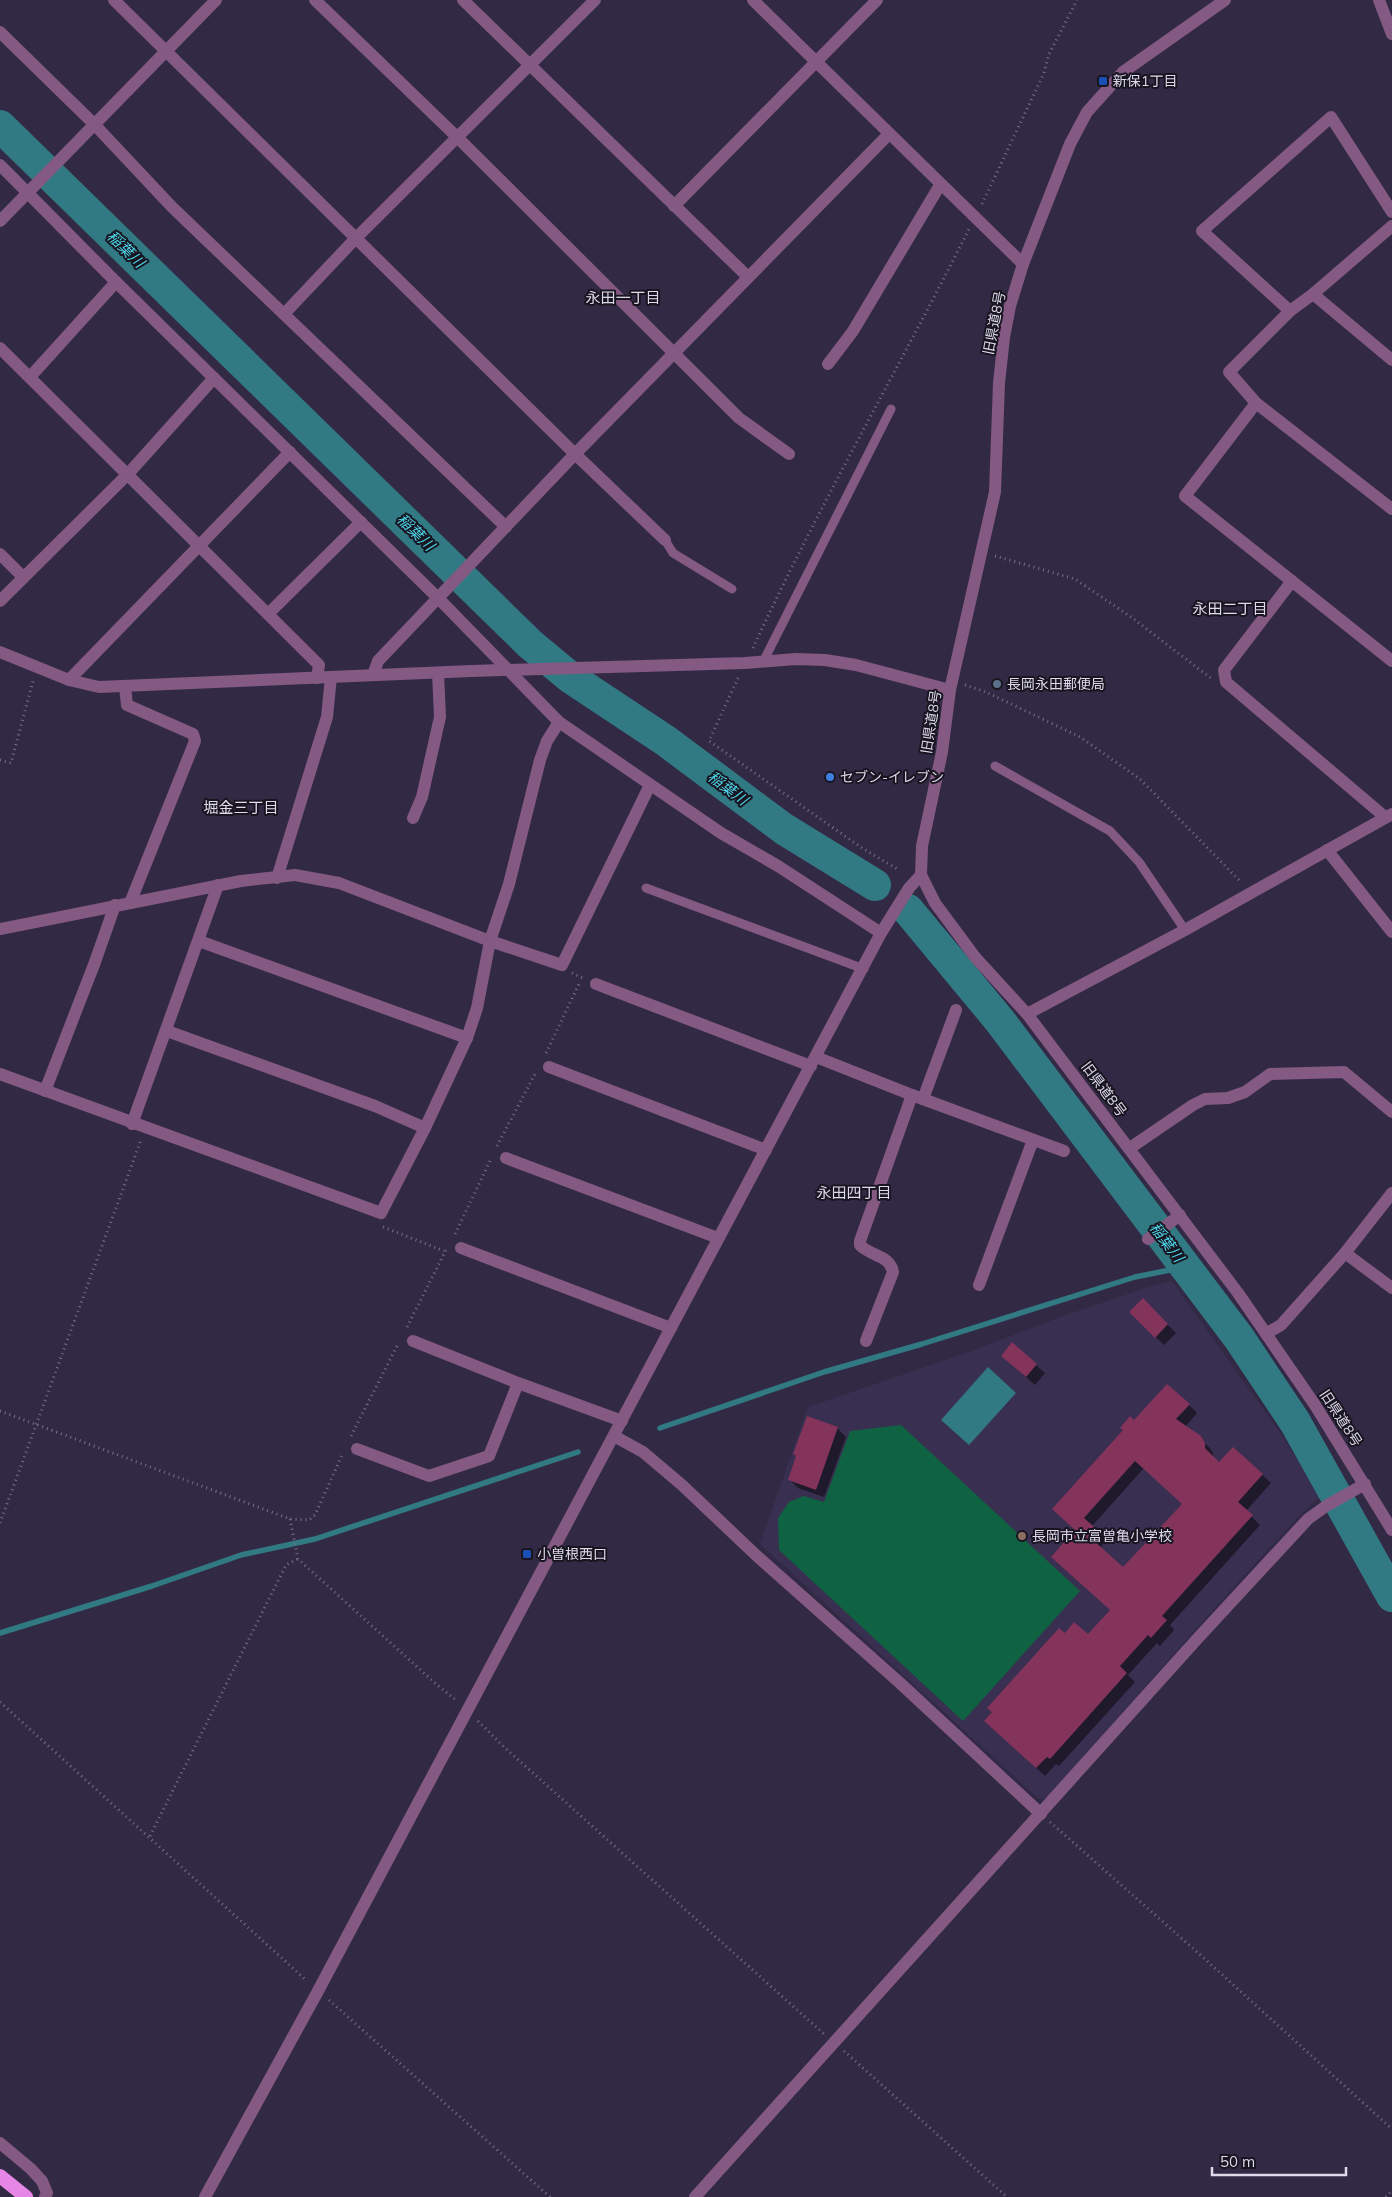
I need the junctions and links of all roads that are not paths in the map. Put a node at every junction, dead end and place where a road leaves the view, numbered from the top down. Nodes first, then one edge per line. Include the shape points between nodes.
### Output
1 (114, 0) edge
2 (216, 0) edge
3 (315, 0) edge
4 (463, 0) edge
5 (595, 0) edge
6 (753, 0) edge
7 (877, 0) edge
8 (1225, 0) edge
9 (1379, 0) edge
10 (0, 32) edge
11 (1392, 34) edge
12 (166, 52) junction
13 (816, 63) junction
14 (530, 64) junction
15 (94, 124) junction
16 (890, 134) junction
17 (458, 138) junction
18 (0, 165) edge
19 (940, 185) junction
20 (28, 193) junction
21 (674, 206) junction
22 (1392, 212) edge
23 (0, 221) edge
24 (1392, 226) edge
25 (356, 238) junction
26 (1023, 264) junction
27 (748, 277) junction
28 (116, 282) junction
29 (1313, 294) junction
30 (1290, 311) junction
31 (285, 313) junction
32 (0, 348) edge
33 (674, 354) junction
34 (1392, 360) edge
35 (828, 364) dead end
36 (30, 377) junction
37 (214, 378) junction
38 (1256, 403) junction
39 (891, 409) dead end
40 (290, 452) junction
41 (575, 454) junction
42 (789, 454) dead end
43 (128, 474) junction
44 (1392, 509) edge
45 (361, 522) junction
46 (506, 527) junction
47 (666, 540) joint
48 (200, 546) junction
49 (0, 554) edge
50 (23, 577) junction
51 (1292, 582) junction
52 (732, 589) dead end
53 (439, 599) junction
54 (0, 601) edge
55 (268, 614) junction
56 (0, 652) edge
57 (764, 660) junction
58 (1392, 660) edge
59 (510, 670) junction
60 (438, 673) junction
61 (374, 675) junction
62 (331, 676) junction
63 (317, 678) junction
64 (69, 680) junction
65 (952, 685) junction
66 (126, 687) junction
67 (558, 722) junction
68 (995, 766) dead end
69 (650, 785) junction
70 (1389, 815) edge
71 (413, 818) dead end
72 (1327, 850) junction
73 (921, 875) junction
74 (277, 878) junction
75 (218, 885) junction
76 (646, 888) dead end
77 (130, 903) junction
78 (115, 906) junction
79 (0, 929) edge
80 (1185, 930) junction
81 (1392, 932) edge
82 (882, 933) junction
83 (199, 941) junction
84 (490, 941) junction
85 (864, 969) junction
86 (596, 984) road end
87 (956, 1010) dead end
88 (1027, 1014) junction
89 (167, 1031) junction
90 (467, 1038) junction
91 (814, 1061) junction
92 (543, 1069) road end
93 (0, 1074) edge
94 (45, 1091) junction
95 (918, 1097) junction
96 (1392, 1112) edge
97 (138, 1126) junction
98 (425, 1128) junction
99 (1033, 1140) junction
100 (1130, 1148) junction
101 (766, 1150) junction
102 (1064, 1151) dead end
103 (506, 1158) dead end
104 (1392, 1193) edge
105 (1177, 1218) junction
106 (718, 1238) junction
107 (1148, 1239) dead end
108 (455, 1246) road end
109 (1345, 1253) junction
110 (979, 1285) dead end
111 (1392, 1288) edge
112 (671, 1328) junction
113 (1267, 1333) junction
114 (413, 1341) dead end
115 (866, 1341) dead end
116 (518, 1383) junction
117 (622, 1421) junction
118 (614, 1436) junction
119 (357, 1449) dead end
120 (1365, 1484) junction
121 (1392, 1530) edge
122 (1041, 1814) junction
123 (0, 2143) edge
124 (0, 2176) edge
125 (207, 2196) edge
126 (26, 2197) edge
127 (45, 2197) edge
128 (696, 2197) edge

1 - 12 street
2 - 12 street
3 - 17 street
4 - 14 street
5 - 14 street
6 - 13 street
7 - 13 street
8 - 26 street, 旧県道8号 via 1123,72 1087,112 1070,144
9 - 11 street
10 - 15 street
12 - 15 street
12 - 25 street
13 - 16 street
13 - 21 street
14 - 17 street
14 - 21 street
15 - 20 street
15 - 31 street via 172,207
16 - 19 street
16 - 27 street
17 - 25 street
17 - 33 street
18 - 20 street
19 - 26 street
19 - 35 street via 853,331
20 - 23 street
20 - 28 street
21 - 27 street
22 - 30 street via 1331,117 1202,231
24 - 29 street
25 - 31 street
25 - 41 street
26 - 65 street, 旧県道8号 via 1004,337 995,492
27 - 33 street
28 - 36 street
28 - 37 street
29 - 30 street
29 - 34 street
30 - 38 street via 1229,372
31 - 46 street
32 - 36 street
33 - 41 street
33 - 42 street via 739,418
36 - 43 street
37 - 40 street
37 - 43 street
38 - 44 street
38 - 51 street via 1185,496
39 - 57 lane
40 - 45 street
40 - 48 street
41 - 46 street
41 - 47 street
43 - 48 street
43 - 50 street
45 - 53 street
45 - 55 street
46 - 53 street
47 - 52 lane via 674,553
48 - 55 street
48 - 64 street
49 - 50 street
50 - 54 street
51 - 58 street
51 - 70 street via 1224,670 1226,682
53 - 59 street
53 - 61 street via 378,661
55 - 63 street via 319,665
56 - 64 street
57 - 59 street
57 - 65 street via 824,660
59 - 60 street
59 - 67 street
60 - 61 street
60 - 71 street via 440,718 422,797
61 - 62 street
62 - 63 street
62 - 74 street via 327,718
63 - 66 street
64 - 66 street via 99,687
65 - 73 street, 旧県道8号 via 922,846
66 - 77 street via 127,705 186,730 193,734 195,741
67 - 69 street
67 - 84 street via 540,760 509,884
68 - 80 lane via 1110,832 1139,862
69 - 82 street
69 - 84 street via 562,965
70 - 72 street
72 - 80 street
72 - 81 street
73 - 82 street via 909,888
73 - 88 street, 旧県道8号 via 935,903 975,957
74 - 75 street
74 - 84 street via 295,875 339,883
75 - 77 street
75 - 83 street
76 - 85 lane
77 - 78 street
78 - 79 street
78 - 94 street
80 - 88 street
82 - 85 street
83 - 89 street
83 - 90 street
84 - 90 street via 477,1008
85 - 91 street
86 - 91 street
87 - 95 street
88 - 100 street, 旧県道8号
89 - 97 street
89 - 98 street via 375,1106
90 - 98 street
91 - 95 street
91 - 101 street
92 - 101 street
93 - 94 street
94 - 97 street
95 - 99 street
95 - 115 street via 860,1241 862,1248 892,1265
96 - 100 street via 1344,1072 1270,1074 1246,1092 1228,1098 1205,1099 1193,1105
97 - 98 street via 381,1213
99 - 102 street
99 - 110 street
100 - 105 street, 旧県道8号
101 - 106 street
103 - 106 street
104 - 109 street
105 - 107 street
105 - 113 street, 旧県道8号
106 - 112 street
108 - 112 street
109 - 111 street
109 - 113 street via 1281,1325
112 - 117 street
113 - 120 street, 旧県道8号
114 - 116 street
116 - 117 street
116 - 119 street via 489,1456 429,1476
117 - 118 street
118 - 122 street via 643,1452 682,1485
118 - 125 street
120 - 121 street, 旧県道8号
120 - 122 street via 1308,1518
122 - 128 street
123 - 127 street via 42,2181 47,2193
124 - 126 highway

